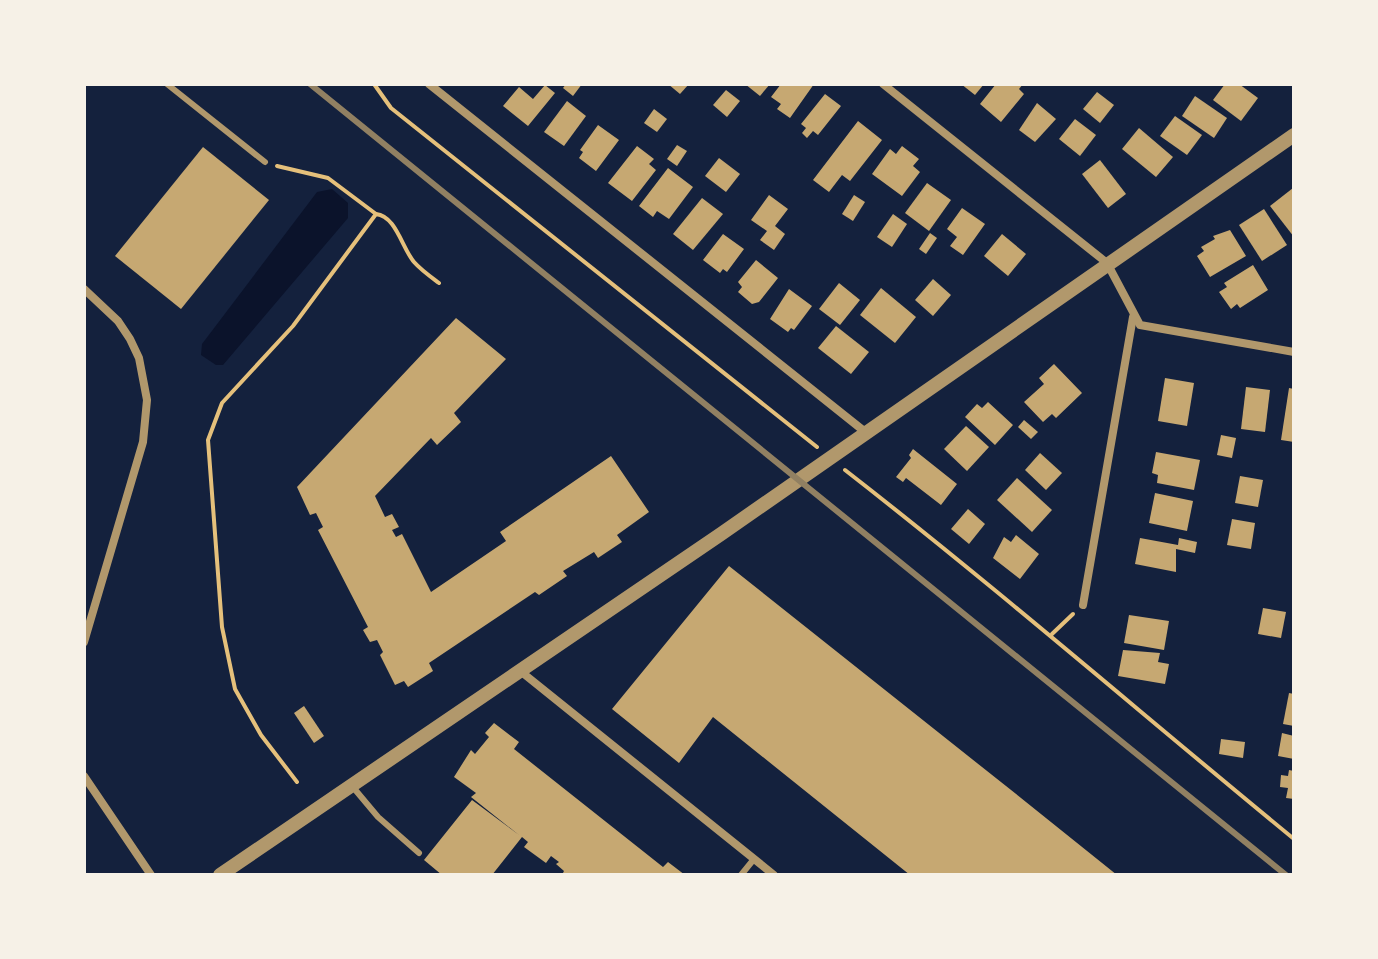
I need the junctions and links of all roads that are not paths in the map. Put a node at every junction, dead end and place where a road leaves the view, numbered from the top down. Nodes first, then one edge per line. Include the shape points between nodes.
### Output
1 (167, 84) edge
2 (429, 84) edge
3 (883, 84) edge
4 (1294, 135) edge
5 (265, 162) road end
6 (1107, 263) junction
7 (84, 289) edge
8 (1133, 317) junction
9 (1294, 352) edge
10 (864, 431) junction
11 (1083, 605) road end
12 (84, 642) edge
13 (519, 670) junction
14 (84, 776) edge
15 (352, 786) junction
16 (419, 853) dead end
17 (754, 859) junction
18 (151, 875) edge
19 (220, 875) edge
20 (741, 875) edge
21 (774, 875) edge

1 - 5 lane
2 - 10 street
3 - 6 street
4 - 6 street
6 - 8 street
6 - 10 street
7 - 12 street via 130,339 147,400 143,442
8 - 9 street via 1140,325
8 - 11 street
10 - 13 street
13 - 15 street
13 - 17 street
14 - 18 street
15 - 16 lane
15 - 19 street
17 - 20 lane
17 - 21 street

